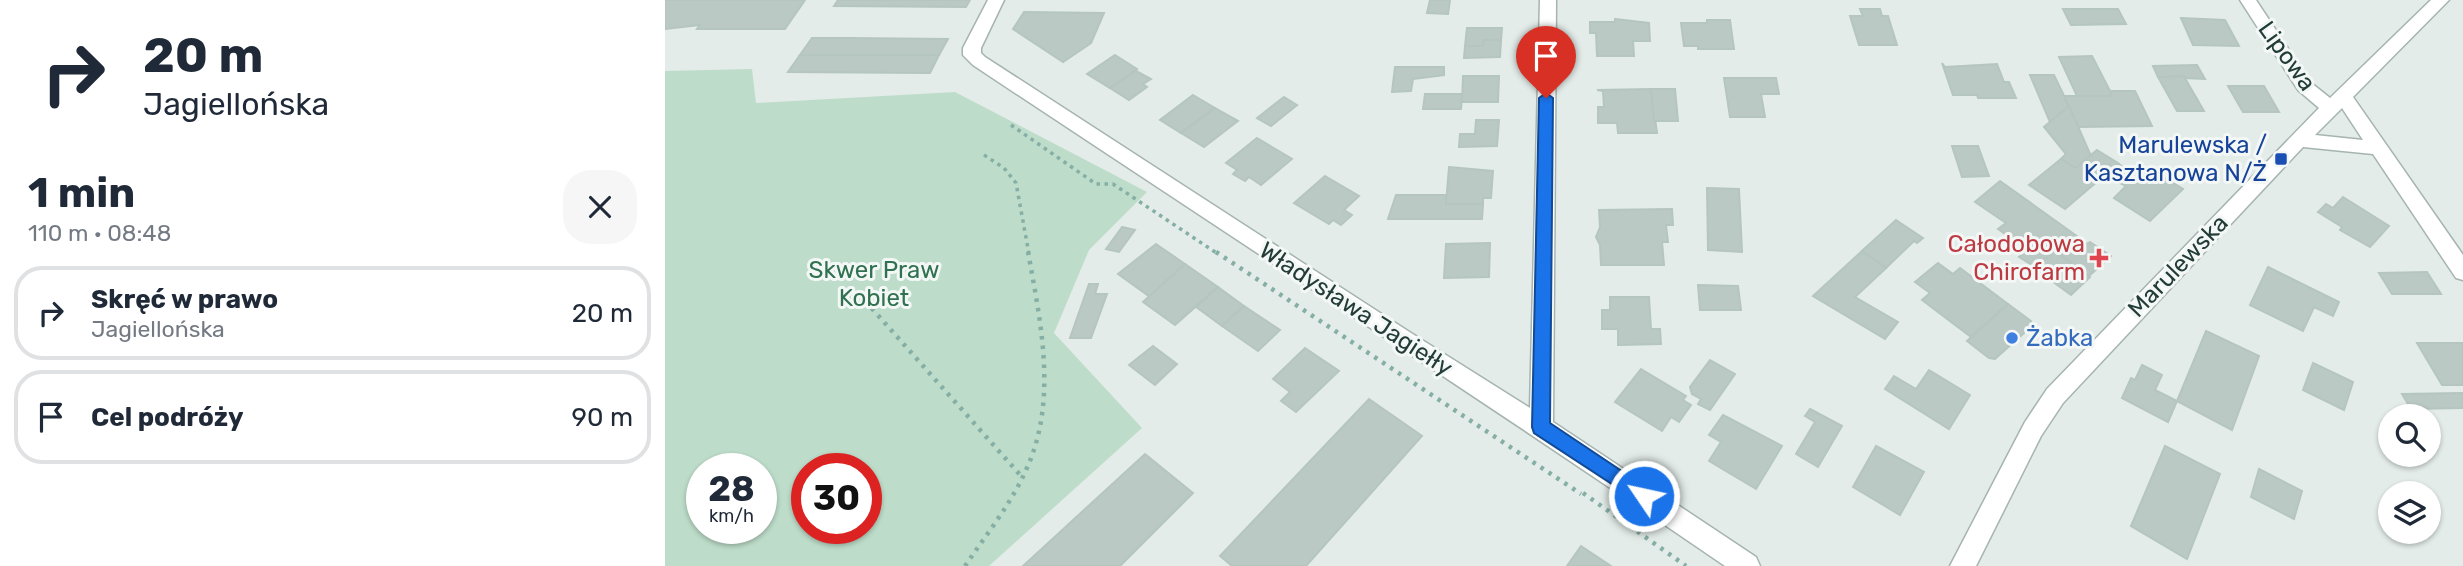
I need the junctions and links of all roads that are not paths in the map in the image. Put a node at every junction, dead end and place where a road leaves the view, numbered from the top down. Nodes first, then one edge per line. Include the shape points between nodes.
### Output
1 (996, 0) edge
2 (1548, 0) edge
3 (2248, 0) edge
4 (2441, 0) edge
5 (2337, 102) junction
6 (2299, 140) junction
7 (2378, 148) junction
8 (2463, 272) edge
9 (1541, 427) junction
10 (1747, 566) edge
11 (1962, 566) edge

1 - 9 street, Władysława Jagiełły via 972,48 979,61
2 - 9 street
3 - 5 street, Lipowa via 2304,86
4 - 5 street, Marulewska
5 - 6 street, Marulewska
5 - 7 street, Lipowa
6 - 7 street
6 - 11 street, Marulewska via 2055,396
7 - 8 street, Lipowa
9 - 10 street, Władysława Jagiełły

